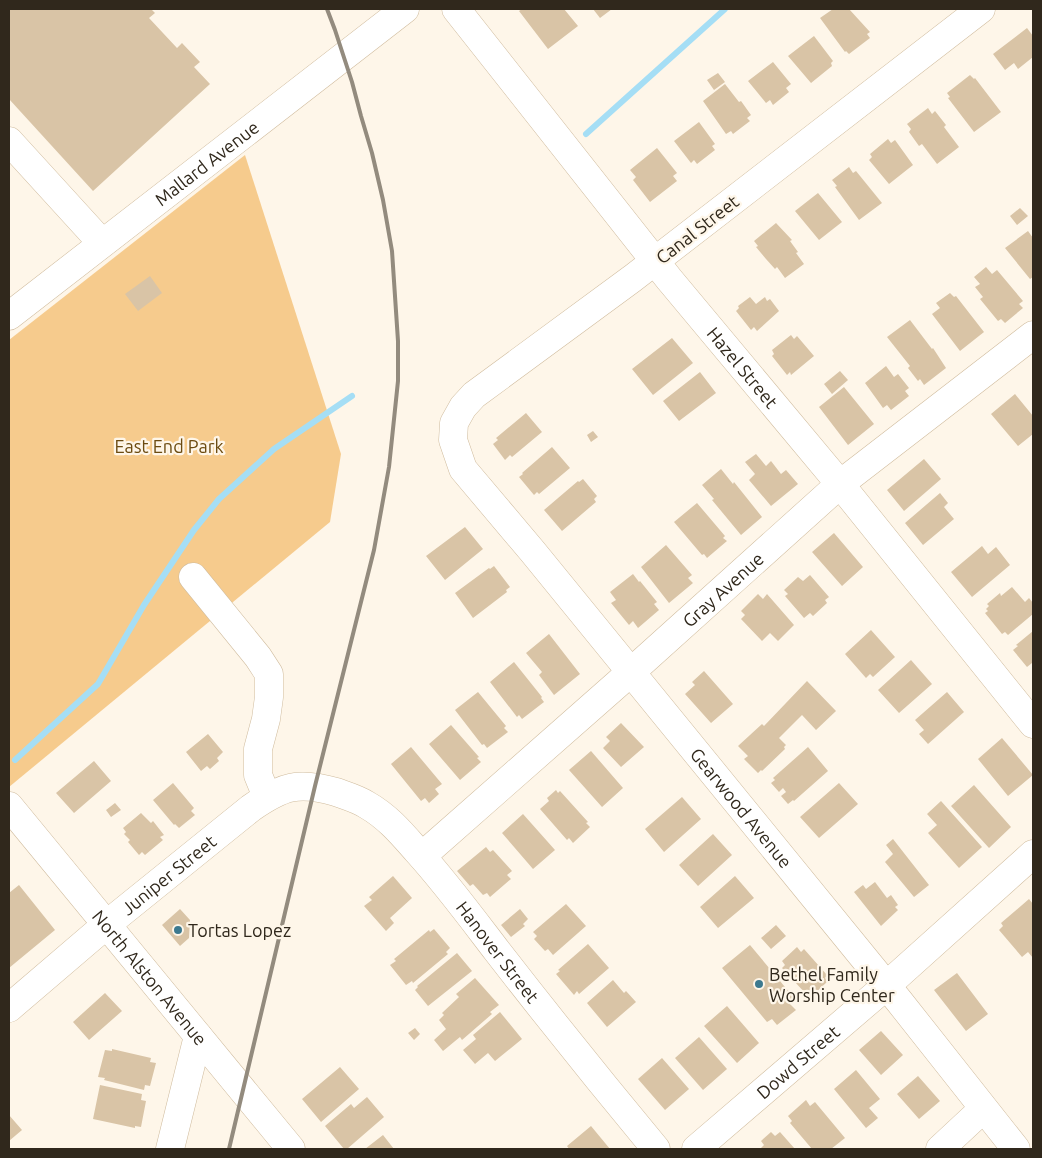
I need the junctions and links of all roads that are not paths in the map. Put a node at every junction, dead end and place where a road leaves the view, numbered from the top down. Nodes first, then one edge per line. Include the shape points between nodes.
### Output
1 (405, 9) edge
2 (456, 9) edge
3 (981, 9) edge
4 (9, 141) edge
5 (102, 243) junction
6 (656, 261) junction
7 (9, 316) edge
8 (1033, 334) edge
9 (463, 469) joint
10 (840, 484) junction
11 (193, 577) dead end
12 (631, 672) junction
13 (1033, 724) edge
14 (315, 786) joint
15 (267, 797) junction
16 (9, 806) edge
17 (1033, 854) edge
18 (422, 856) junction
19 (106, 925) junction
20 (886, 986) junction
21 (9, 1008) edge
22 (198, 1036) junction
23 (983, 1109) junction
24 (170, 1149) edge
25 (291, 1149) edge
26 (656, 1149) edge
27 (696, 1149) edge
28 (940, 1149) edge
29 (1016, 1149) edge

1 - 5 street, Mallard Avenue
2 - 6 street, Hazel Street
3 - 6 street, Canal Street
4 - 5 street
5 - 7 street, Mallard Avenue
6 - 9 street, Canal Street via 474,395 454,423 453,440
6 - 10 street, Hazel Street
8 - 10 street, Gray Avenue
9 - 12 street, Gearwood Avenue
10 - 12 street, Gray Avenue
10 - 13 street, Hazel Street
11 - 15 street via 269,674 268,704 258,749 258,775
12 - 18 street, Gray Avenue
12 - 20 street, Gearwood Avenue
14 - 15 street, Juniper Street via 300,785
14 - 18 street, Hanover Street via 350,797 380,813
15 - 19 street, Juniper Street
16 - 19 street, North Alston Avenue
17 - 20 street, Dowd Street
18 - 26 street, Hanover Street
19 - 21 street, Juniper Street
19 - 22 street, North Alston Avenue
20 - 23 street, Gearwood Avenue
20 - 27 street, Dowd Street
22 - 24 street
22 - 25 street, North Alston Avenue
23 - 28 street
23 - 29 street, Gearwood Avenue

